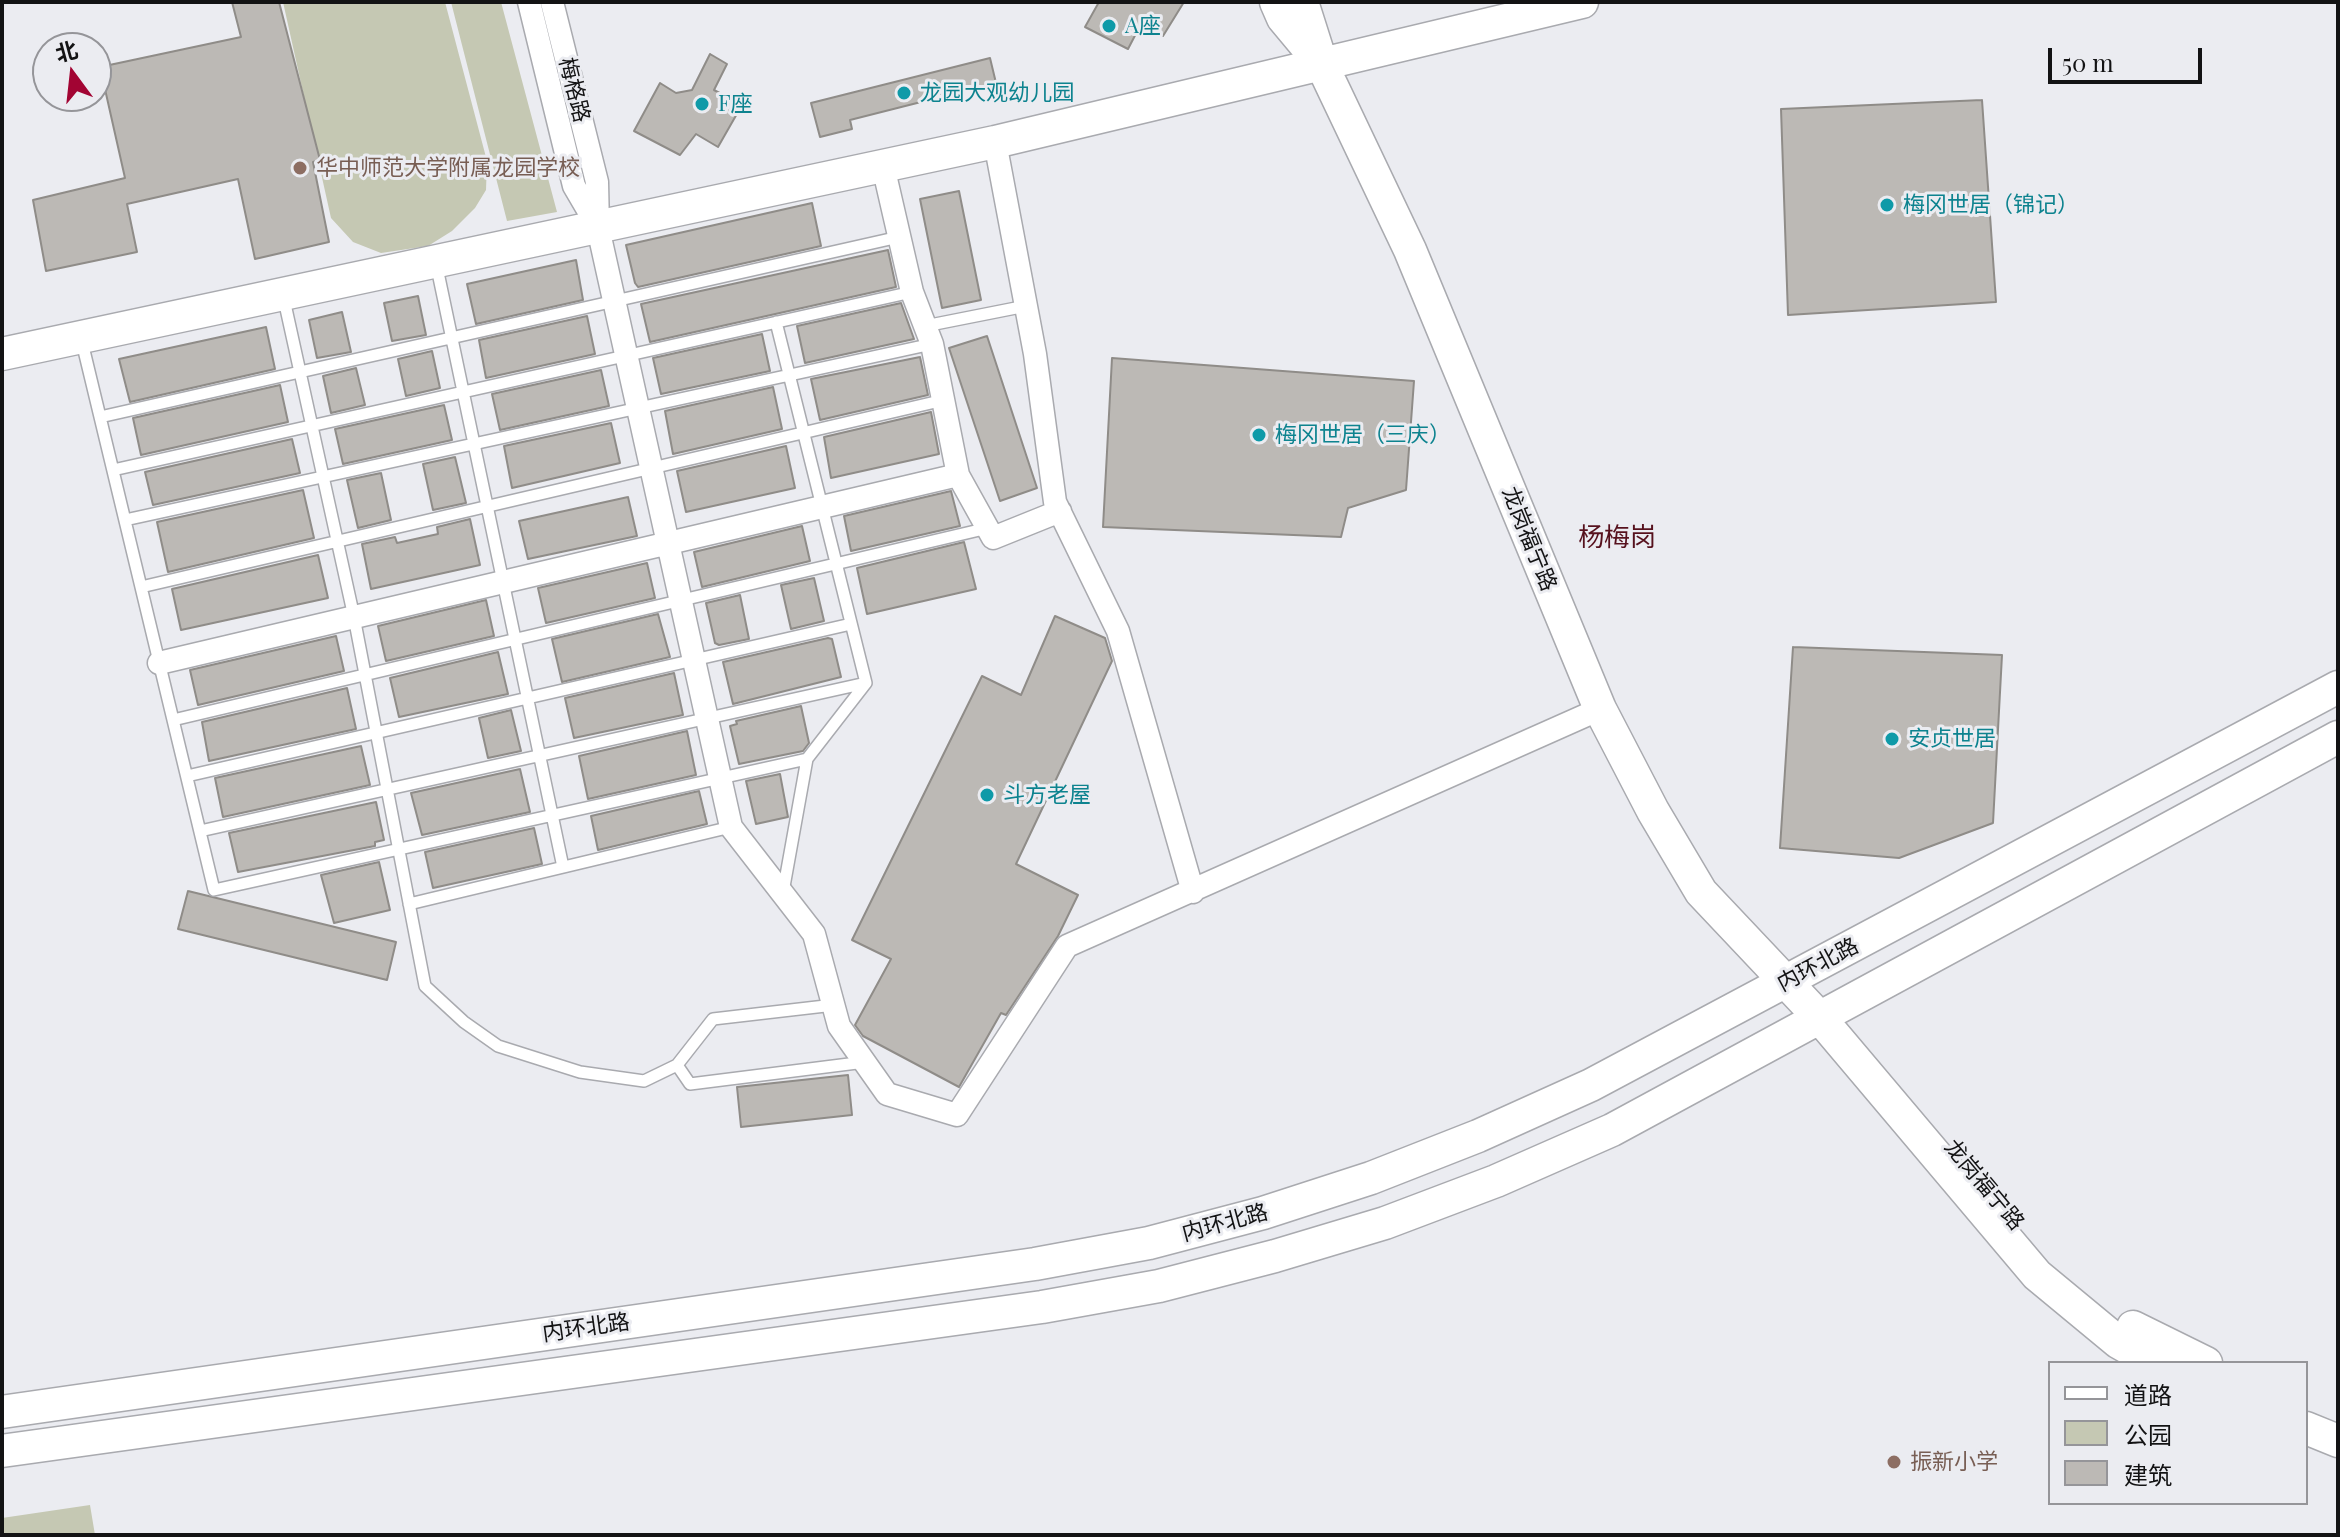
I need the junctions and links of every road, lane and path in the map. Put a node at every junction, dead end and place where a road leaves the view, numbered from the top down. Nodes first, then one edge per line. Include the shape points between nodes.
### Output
1 (529, 2) edge
2 (552, 2) edge
3 (1276, 2) edge
4 (1302, 2) edge
5 (1582, 2) edge
6 (1322, 65) junction
7 (995, 142) junction
8 (883, 166) junction
9 (598, 228) junction
10 (899, 237) junction
11 (436, 262) junction
12 (912, 292) junction
13 (283, 294) junction
14 (615, 301) junction
15 (1026, 306) junction
16 (776, 322) junction
17 (928, 335) junction
18 (81, 337) junction
19 (452, 338) junction
20 (2, 354) edge
21 (627, 355) junction
22 (300, 372) junction
23 (789, 375) junction
24 (464, 392) junction
25 (944, 400) junction
26 (638, 408) junction
27 (100, 417) junction
28 (312, 426) junction
29 (803, 433) junction
30 (474, 444) junction
31 (651, 468) junction
32 (113, 470) junction
33 (958, 475) junction
34 (323, 477) junction
35 (488, 506) junction
36 (822, 506) junction
37 (1060, 511) junction
38 (125, 520) junction
39 (988, 528) junction
40 (337, 541) junction
41 (668, 542) junction
42 (836, 564) junction
43 (504, 581) junction
44 (141, 587) junction
45 (681, 601) junction
46 (354, 617) junction
47 (851, 624) junction
48 (516, 640) junction
49 (694, 660) junction
50 (159, 663) junction
51 (365, 675) junction
52 (866, 683) junction
53 (2338, 687) edge
54 (528, 698) junction
55 (1600, 709) junction
56 (707, 718) junction
57 (173, 720) junction
58 (376, 733) junction
59 (2338, 737) edge
60 (540, 755) junction
61 (807, 759) junction
62 (187, 776) junction
63 (720, 778) junction
64 (387, 789) junction
65 (552, 815) junction
66 (731, 827) junction
67 (200, 831) junction
68 (399, 848) junction
69 (563, 867) junction
70 (1193, 892) junction
71 (783, 894) junction
72 (409, 904) junction
73 (1784, 984) junction
74 (834, 1005) junction
75 (1828, 1014) junction
76 (865, 1062) junction
77 (677, 1065) junction
78 (2151, 1361) edge
79 (2202, 1361) edge
80 (2308, 1407) edge
81 (2, 1412) edge
82 (2338, 1418) edge
83 (2308, 1429) edge
84 (2338, 1441) edge
85 (2, 1451) edge

1 - 9 street, 梅格路 via 574,186
2 - 9 street, 梅格路 via 597,182
3 - 6 main road, 龙岗福宁路
4 - 6 main road, 龙岗福宁路
5 - 6 main road
6 - 7 main road
6 - 55 main road, 龙岗福宁路 via 1410,250
7 - 8 main road
7 - 15 street
8 - 9 main road
8 - 10 street
9 - 11 main road
9 - 14 street
10 - 12 street
10 - 14 lane
11 - 13 main road
11 - 19 lane
12 - 16 lane
12 - 17 street
13 - 18 main road
13 - 22 lane
14 - 19 lane
14 - 21 street
15 - 17 lane
15 - 37 street
16 - 21 lane
16 - 23 lane
17 - 23 lane
17 - 25 street
18 - 20 main road
18 - 27 lane
19 - 22 lane
19 - 24 lane
21 - 24 lane
21 - 26 street
22 - 27 lane
22 - 28 lane
23 - 26 lane
23 - 29 lane
24 - 28 lane
24 - 30 lane
25 - 29 lane
25 - 33 street
26 - 30 lane
26 - 31 street
27 - 32 lane
28 - 32 lane
28 - 34 lane
29 - 31 lane
29 - 36 lane
30 - 34 lane
30 - 35 lane
31 - 35 lane
31 - 41 street
32 - 38 lane
33 - 36 street
33 - 39 street
34 - 38 lane
34 - 40 lane
35 - 40 lane
35 - 43 lane
36 - 41 street
36 - 42 lane
37 - 39 street via 993,538
37 - 70 street via 1118,631
38 - 44 lane
39 - 42 lane
40 - 44 lane
40 - 46 lane
41 - 43 street
41 - 45 street
42 - 45 lane
42 - 47 lane
43 - 46 street
43 - 48 lane
44 - 50 lane
45 - 48 lane
45 - 49 street
46 - 50 street
46 - 51 lane
47 - 49 lane
47 - 52 lane
48 - 51 lane
48 - 54 lane
49 - 54 lane
49 - 56 street
50 - 57 lane
51 - 57 lane
51 - 58 lane
52 - 56 lane
52 - 61 lane
53 - 73 main road, 内环北路
54 - 58 lane
54 - 60 lane
55 - 70 street
55 - 73 main road, 龙岗福宁路 via 1701,892
56 - 60 lane
56 - 63 street
57 - 62 lane
58 - 62 lane
58 - 64 lane
59 - 75 main road, 内环北路
60 - 64 lane
60 - 65 lane
61 - 63 lane
61 - 71 lane
62 - 67 lane
63 - 65 lane
63 - 66 street
64 - 67 lane
64 - 68 lane
65 - 68 lane
65 - 69 lane
66 - 69 lane
66 - 71 street
67 - 68 lane via 214,890
68 - 72 lane
69 - 72 lane
70 - 76 street via 1067,946 957,1115 887,1094
71 - 74 street via 814,934
72 - 77 lane via 425,986 498,1046 580,1072 644,1081
73 - 75 main road, 龙岗福宁路
73 - 81 main road, 内环北路 via 1591,1085 1478,1136 1371,1178 1149,1243
74 - 76 street via 839,1026
74 - 77 lane via 713,1019
75 - 78 main road, 龙岗福宁路 via 2037,1275 2118,1342
75 - 79 main road, 龙岗福宁路 via 2052,1266 2132,1327
75 - 85 main road, 内环北路 via 1612,1130 1496,1181 1385,1223 1159,1286 1042,1307
76 - 77 lane via 690,1084
80 - 82 main road
83 - 84 main road

